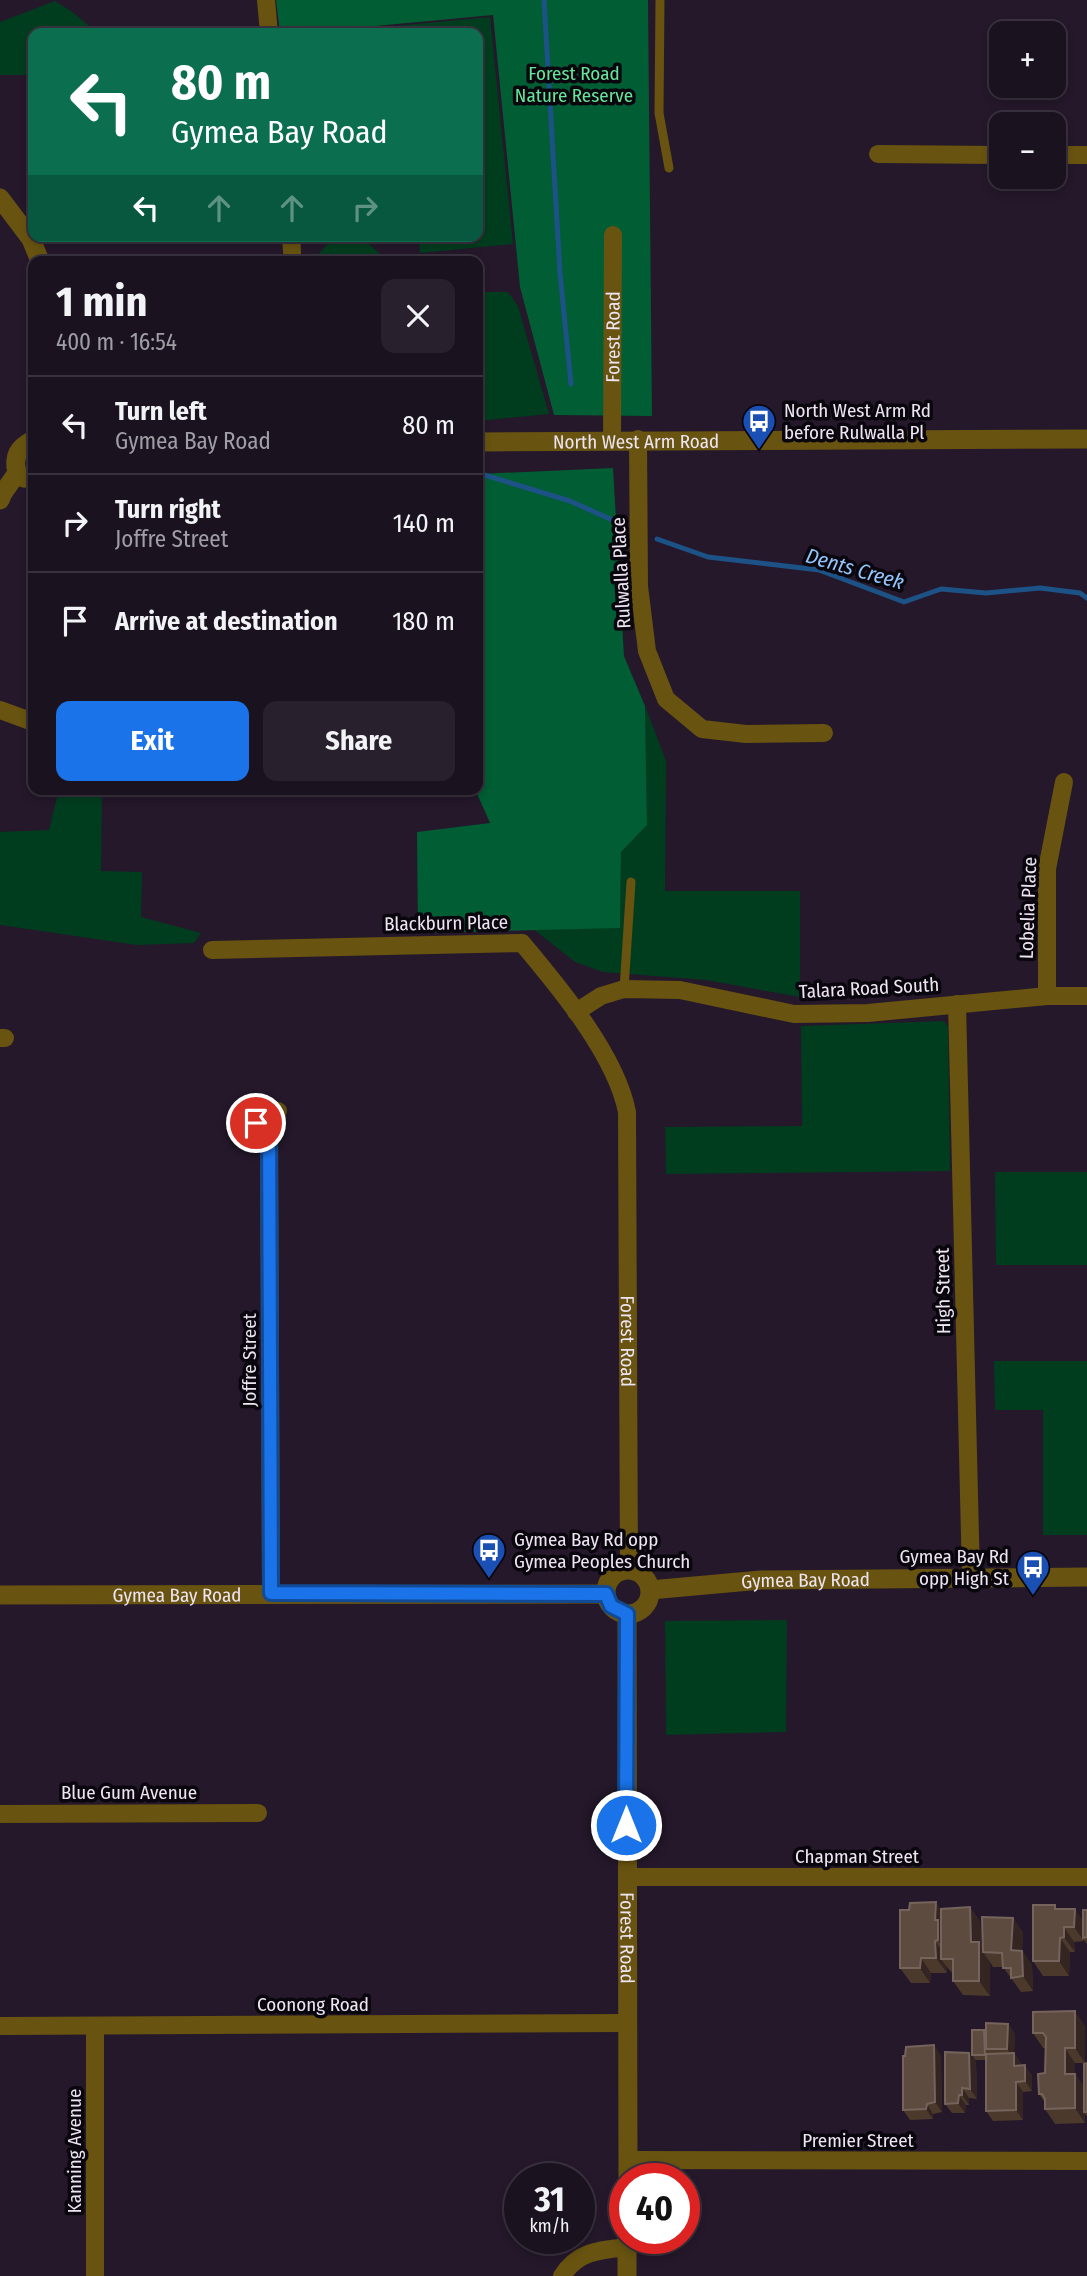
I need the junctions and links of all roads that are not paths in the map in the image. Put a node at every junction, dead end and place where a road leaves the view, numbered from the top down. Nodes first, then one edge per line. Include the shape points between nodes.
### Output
1 (267, 0) edge
2 (660, 0) edge
3 (269, 28) edge
4 (878, 154) dead end
5 (989, 155) edge
6 (1066, 155) edge
7 (1087, 155) edge
8 (669, 168) dead end
9 (0, 198) edge
10 (28, 235) edge
11 (613, 235) dead end
12 (638, 439) junction
13 (1087, 439) edge
14 (612, 440) junction
15 (28, 442) edge
16 (483, 442) edge
17 (17, 465) edge
18 (0, 500) edge
19 (0, 710) edge
20 (28, 720) edge
21 (824, 733) dead end
22 (1064, 782) dead end
23 (631, 881) dead end
24 (212, 950) dead end
25 (624, 989) junction
26 (1047, 996) junction
27 (1087, 996) edge
28 (957, 1004) junction
29 (576, 1012) junction
30 (278, 1111) dead end
31 (627, 1112) joint
32 (629, 1570) junction
33 (971, 1577) junction
34 (1087, 1577) edge
35 (650, 1590) junction
36 (271, 1593) junction
37 (606, 1594) junction
38 (0, 1595) edge
39 (627, 1614) junction
40 (258, 1813) dead end
41 (0, 1814) edge
42 (626, 1877) junction
43 (1087, 1877) edge
44 (627, 2023) junction
45 (0, 2026) edge
46 (94, 2026) junction
47 (1087, 2161) edge
48 (629, 2163) edge
49 (700, 2169) edge
50 (609, 2247) edge
51 (627, 2254) edge
52 (95, 2276) edge
53 (562, 2276) edge
54 (627, 2276) edge

1 - 3 street
2 - 8 lane via 659,113
4 - 5 street
6 - 7 street
9 - 10 street
11 - 14 street, Forest Road
12 - 13 street, North West Arm Road
12 - 14 street, North West Arm Road
12 - 21 street, Rulwalla Place via 639,586 647,651 666,699 702,729 746,734
14 - 16 street, North West Arm Road
15 - 17 street
17 - 18 street
19 - 20 street
22 - 26 street, Lobelia Place via 1047,869
23 - 25 lane
24 - 29 street, Blackburn Place via 522,943
25 - 28 street, Talara Road South via 680,990 794,1014 868,1013
25 - 29 street, Talara Road South via 601,996
26 - 27 street, Talara Road South
26 - 28 street, Talara Road South
28 - 33 street, High Street
29 - 31 street, Blackburn Place via 614,1073
30 - 36 street, Joffre Street via 262,1125
31 - 32 street, Forest Road
32 - 35 street via 641,1574
32 - 37 street via 609,1580
33 - 34 street, Gymea Bay Road
33 - 35 street, Gymea Bay Road via 761,1580
35 - 39 street via 641,1610
36 - 37 street, Gymea Bay Road
36 - 38 street, Gymea Bay Road
37 - 39 street via 611,1606
39 - 42 street, Forest Road
40 - 41 street, Blue Gum Avenue
42 - 43 street, Chapman Street
42 - 44 street, Forest Road
44 - 46 street, Coonong Road
44 - 48 street, Forest Road
45 - 46 street, Coonong Road
46 - 52 street, Kanning Avenue
47 - 49 street, Premier Street
50 - 53 street via 580,2256
51 - 54 street

